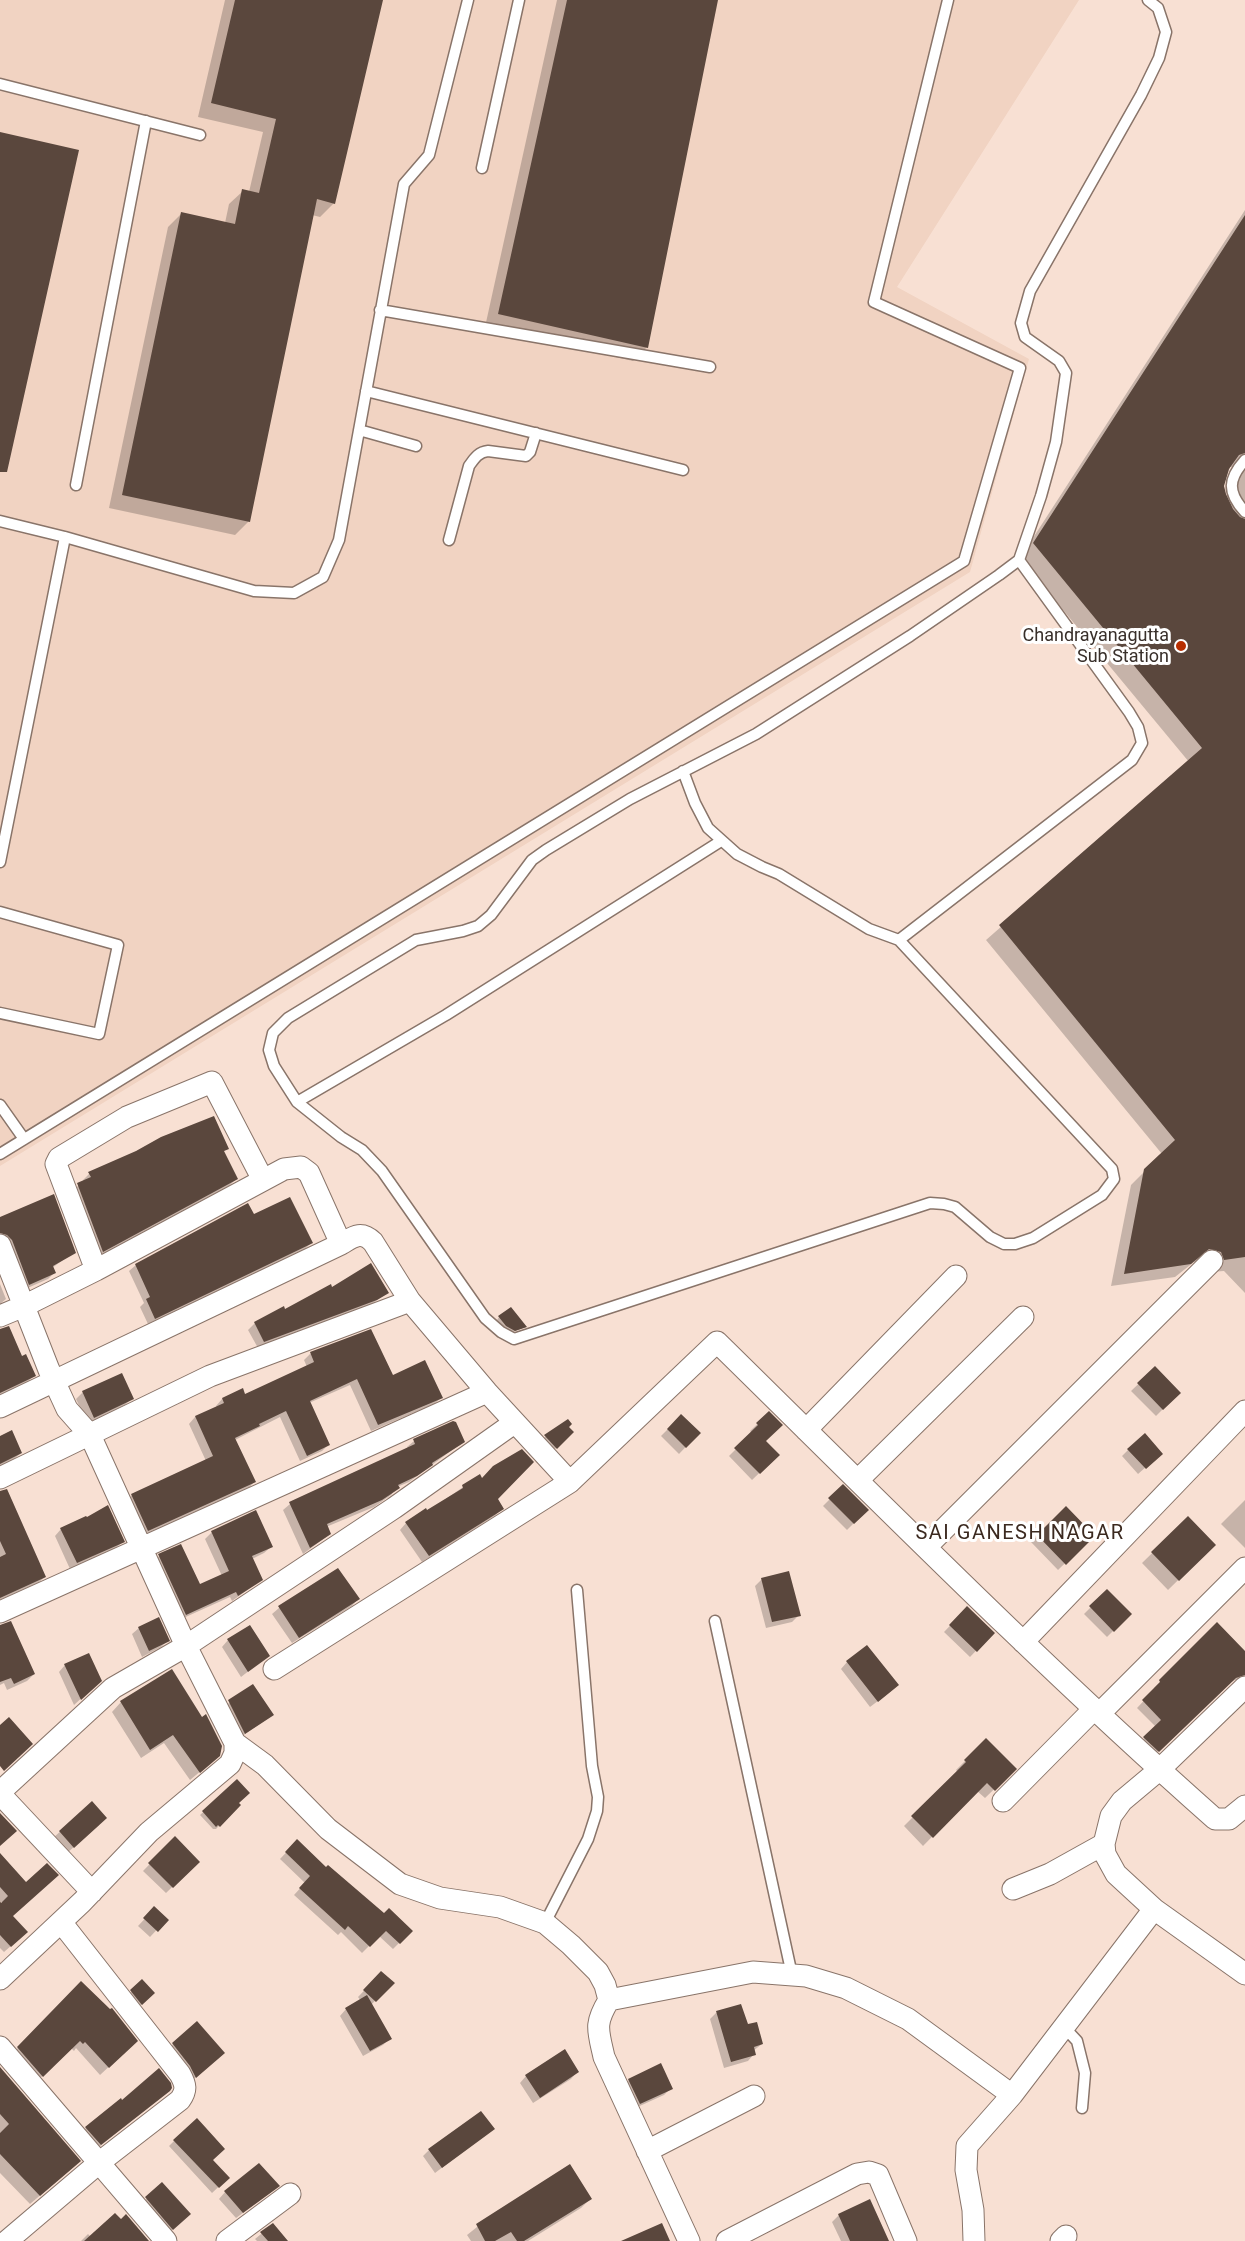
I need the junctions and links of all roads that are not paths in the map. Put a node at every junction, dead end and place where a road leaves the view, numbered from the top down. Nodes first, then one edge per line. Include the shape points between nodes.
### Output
1 (468, 0) edge
2 (519, 0) edge
3 (948, 0) edge
4 (1148, 0) edge
5 (0, 84) edge
6 (146, 121) junction
7 (200, 135) dead end
8 (482, 168) dead end
9 (380, 310) junction
10 (710, 367) dead end
11 (366, 391) junction
12 (359, 430) junction
13 (536, 434) junction
14 (416, 446) dead end
15 (1245, 460) edge
16 (683, 470) dead end
17 (76, 485) dead end
18 (1245, 512) edge
19 (0, 521) edge
20 (65, 537) junction
21 (449, 540) dead end
22 (1019, 560) junction
23 (683, 771) junction
24 (721, 841) junction
25 (0, 862) edge
26 (0, 912) edge
27 (899, 940) junction
28 (0, 1013) edge
29 (297, 1102) junction
30 (0, 1105) edge
31 (24, 1139) junction
32 (0, 1154) edge
33 (263, 1180) junction
34 (341, 1244) junction
35 (0, 1245) edge
36 (1212, 1261) dead end
37 (96, 1270) junction
38 (956, 1276) dead end
39 (410, 1301) junction
40 (24, 1306) junction
41 (0, 1316) edge
42 (1023, 1317) dead end
43 (54, 1382) junction
44 (487, 1392) junction
45 (0, 1407) edge
46 (1245, 1410) edge
47 (514, 1423) junction
48 (806, 1430) junction
49 (90, 1435) junction
50 (0, 1478) edge
51 (858, 1480) junction
52 (570, 1482) junction
53 (926, 1546) junction
54 (140, 1548) junction
55 (1245, 1568) edge
56 (577, 1590) dead end
57 (0, 1612) edge
58 (715, 1621) dead end
59 (1023, 1641) junction
60 (186, 1646) junction
61 (274, 1669) dead end
62 (1245, 1687) edge
63 (1096, 1711) junction
64 (235, 1743) junction
65 (1159, 1770) junction
66 (0, 1793) edge
67 (1003, 1802) dead end
68 (1245, 1806) edge
69 (1104, 1844) junction
70 (1013, 1889) dead end
71 (92, 1892) junction
72 (1154, 1909) junction
73 (61, 1922) junction
74 (545, 1923) junction
75 (1245, 1974) edge
76 (792, 1975) junction
77 (0, 1979) edge
78 (609, 2000) junction
79 (1063, 2026) junction
80 (0, 2047) edge
81 (1012, 2095) junction
82 (754, 2096) dead end
83 (1082, 2108) dead end
84 (647, 2151) junction
85 (100, 2162) junction
86 (290, 2194) dead end
87 (7, 2241) edge
88 (166, 2241) edge
89 (227, 2241) edge
90 (689, 2241) edge
91 (727, 2241) edge
92 (906, 2241) edge
93 (974, 2241) edge

1 - 9 lane via 429,154 405,184
2 - 8 lane
3 - 31 lane via 874,302 1020,368 964,561
4 - 22 lane via 1158,8 1166,32 1159,58 1030,291 1021,323 1025,337 1059,361 1066,374 1056,442
5 - 6 lane
6 - 7 lane
6 - 17 lane
9 - 10 lane
9 - 11 lane
11 - 12 lane
11 - 13 lane
12 - 14 lane
12 - 20 lane via 339,540 323,577 294,593 254,591
13 - 16 lane
13 - 21 lane via 526,456 488,451 474,459
15 - 18 lane via 1233,473 1231,489
19 - 20 lane
20 - 25 lane
22 - 23 lane via 910,636 756,734
22 - 27 lane via 1129,712 1142,743 1132,760
23 - 24 lane via 708,828
23 - 29 lane via 532,860 497,908 478,926 416,940 288,1018 273,1033 270,1050 274,1066
24 - 27 lane via 869,929
24 - 29 lane via 446,1015
26 - 28 lane via 118,945 99,1034
27 - 29 lane via 1112,1169 1114,1179 1101,1195 1033,1238 1004,1244 955,1207 930,1203 514,1339 485,1318 382,1171 363,1150
30 - 31 lane
31 - 32 lane
33 - 34 street via 291,1167 301,1167 309,1173
33 - 37 street
33 - 37 street via 212,1082 127,1117 59,1158 56,1164
34 - 39 street via 356,1235 368,1236
34 - 43 street
35 - 40 street
36 - 53 street
37 - 40 street
38 - 48 street
39 - 44 street
39 - 49 street via 210,1376
40 - 41 street
40 - 43 street
42 - 51 street
43 - 45 street
43 - 49 street via 67,1409
44 - 47 street
44 - 54 street
46 - 59 street
47 - 52 street
47 - 60 street
48 - 51 street
48 - 52 street via 717,1342
49 - 50 street
49 - 54 street
51 - 53 street
52 - 61 street
53 - 59 street
54 - 57 street
54 - 60 street
55 - 63 street
56 - 74 lane via 597,1811 588,1839
58 - 76 lane
59 - 63 street
60 - 64 street
60 - 66 street via 113,1688
62 - 65 street
63 - 65 street
63 - 67 street
64 - 71 street via 230,1764 149,1832
64 - 74 street via 265,1765 328,1828 400,1884 440,1898 500,1907
65 - 68 street via 1215,1819 1229,1819
65 - 69 street via 1122,1801 1111,1816
66 - 71 street
69 - 70 street
69 - 72 street via 1116,1874
71 - 73 street
72 - 75 street
72 - 79 street
73 - 77 street
73 - 85 street via 186,2085 180,2100
74 - 78 street via 598,1972
76 - 78 street via 753,1972
76 - 81 street via 846,1988 908,2019
78 - 84 street via 597,2027 604,2057
79 - 81 street
79 - 83 lane via 1077,2041 1085,2073
80 - 85 street
81 - 93 street via 967,2146
82 - 84 street
84 - 90 street
85 - 87 street
85 - 88 street
86 - 89 street
91 - 92 street via 857,2174 869,2172 878,2175

